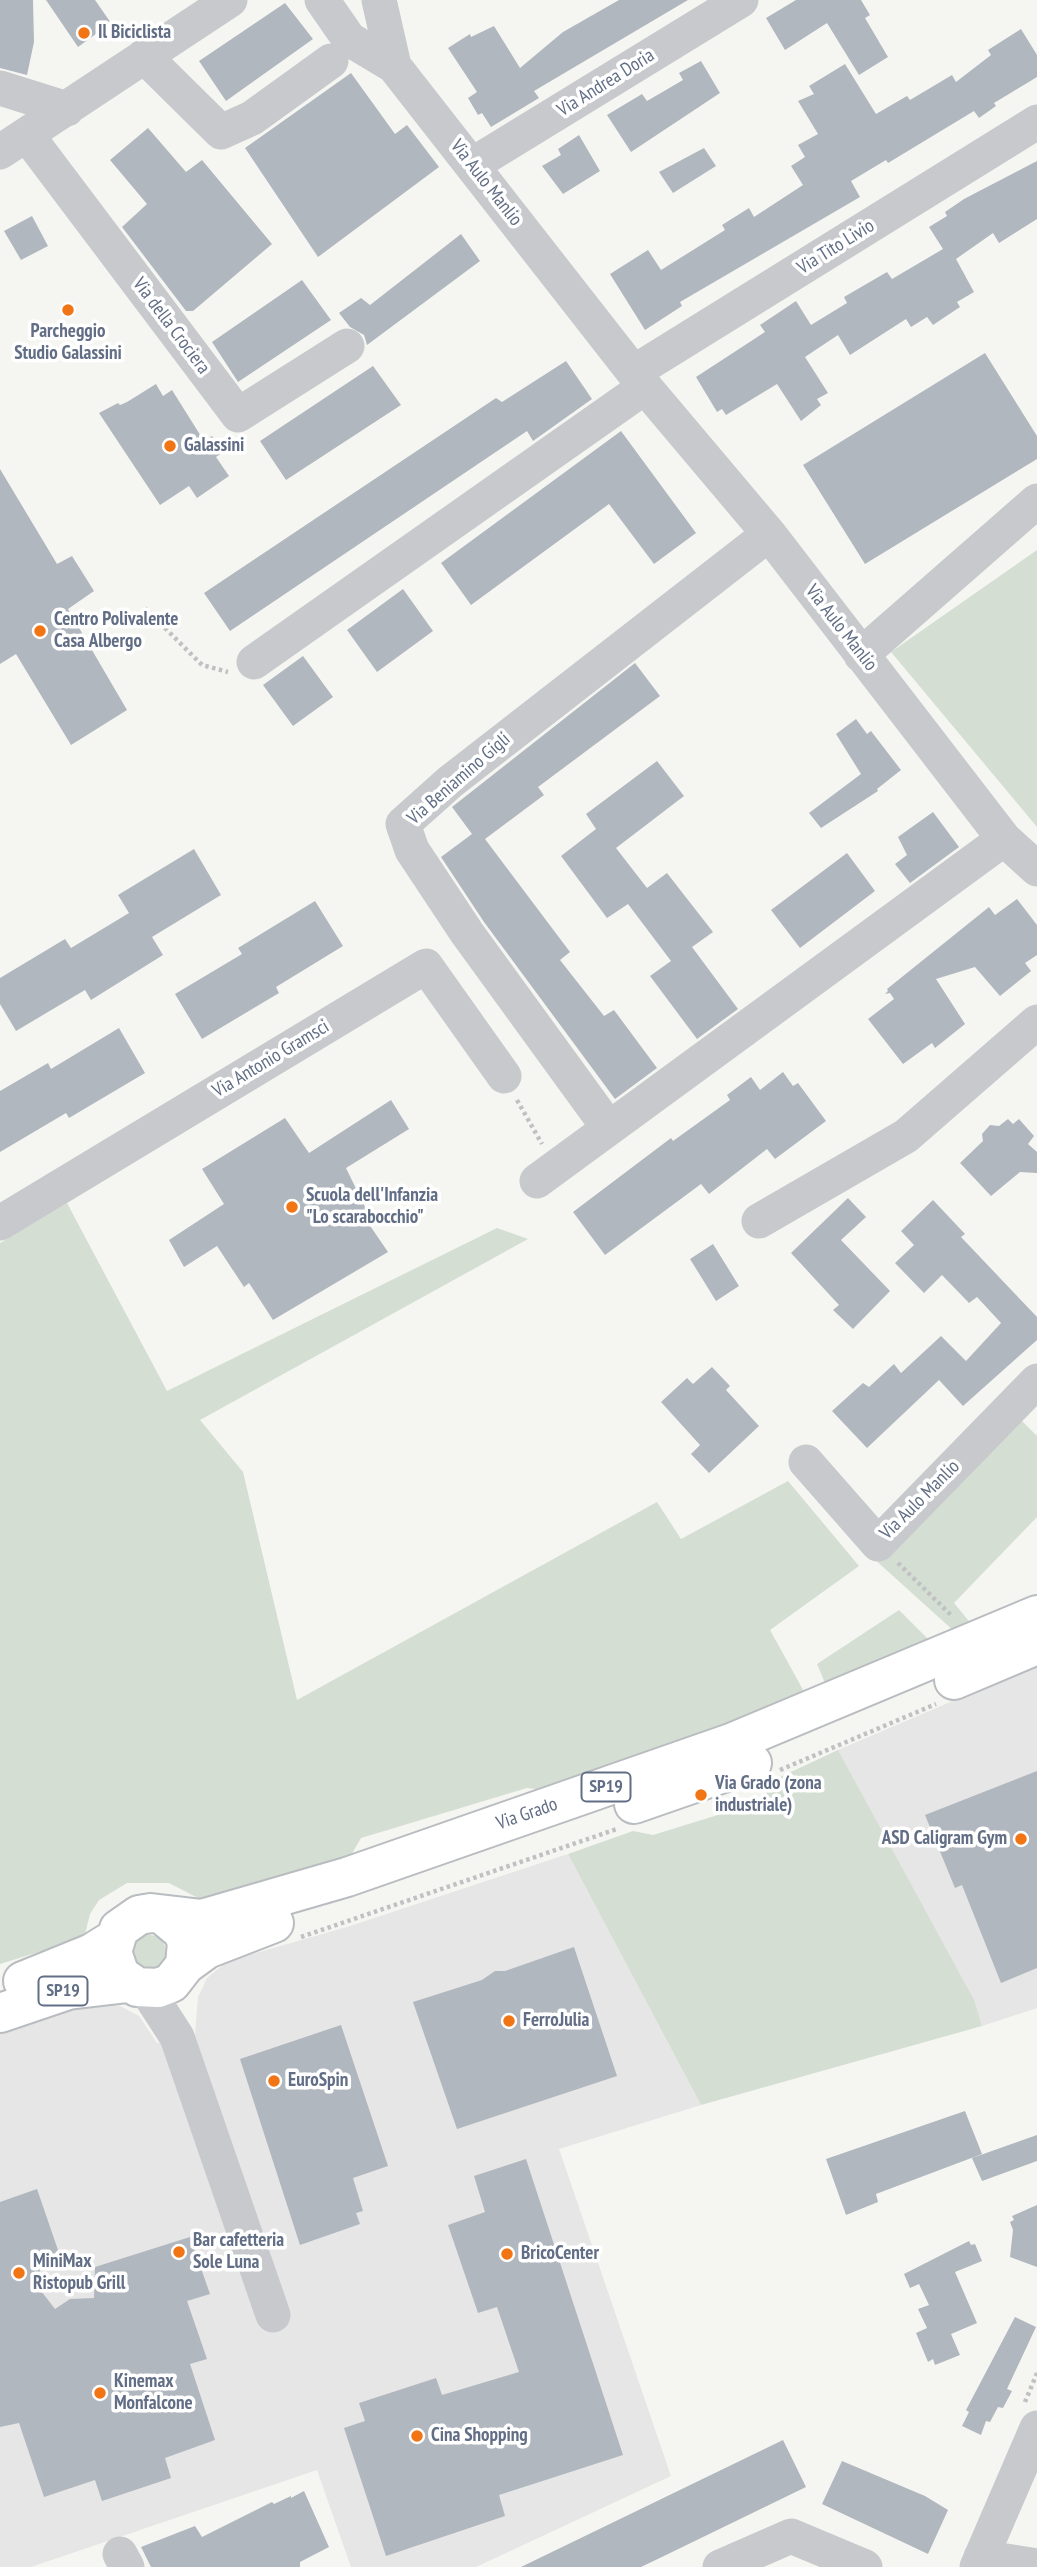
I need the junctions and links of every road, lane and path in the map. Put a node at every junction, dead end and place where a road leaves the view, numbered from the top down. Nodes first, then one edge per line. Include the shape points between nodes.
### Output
1 (230, 0) edge
2 (322, 0) edge
3 (379, 0) edge
4 (741, 0) edge
5 (144, 56) junction
6 (331, 61) dead end
7 (394, 66) junction
8 (0, 88) edge
9 (67, 108) junction
10 (1037, 122) edge
11 (13, 143) edge
12 (472, 165) junction
13 (346, 346) dead end
14 (640, 380) junction
15 (1037, 501) edge
16 (769, 534) junction
17 (145, 608) dead end
18 (861, 654) junction
19 (254, 663) joint
20 (1004, 839) junction
21 (1037, 869) edge
22 (1037, 1023) edge
23 (504, 1076) joint
24 (608, 1127) junction
25 (545, 1174) joint
26 (760, 1221) dead end
27 (0, 1223) edge
28 (1037, 1381) edge
29 (806, 1462) dead end
30 (878, 1544) junction
31 (1037, 1615) edge
32 (978, 1641) junction
33 (1037, 1645) edge
34 (948, 1699) dead end
35 (770, 1774) dead end
36 (622, 1827) dead end
37 (164, 1916) junction
38 (294, 1939) dead end
39 (113, 1940) junction
40 (183, 1970) junction
41 (137, 1986) junction
42 (0, 1989) edge
43 (0, 2013) edge
44 (177, 2038) junction
45 (273, 2315) dead end
46 (1037, 2428) edge
47 (979, 2562) edge
48 (1037, 2566) edge
49 (720, 2567) edge
50 (865, 2567) edge

1 - 5 street, Via della Crociera
2 - 7 street via 349,39
3 - 7 street, Via Aulo Manlio
4 - 12 street, Via Andrea Doria
5 - 6 street via 221,132 252,118
5 - 9 street, Via della Crociera
7 - 12 street, Via Aulo Manlio
8 - 9 street
9 - 11 street, Via della Crociera
10 - 14 street, Via Tito Livio
11 - 13 street, Via della Crociera via 238,415
12 - 14 street, Via Aulo Manlio
14 - 16 street, Via Aulo Manlio
14 - 19 street
15 - 18 street
16 - 18 street, Via Aulo Manlio
16 - 24 street, Via Beniamino Gigli via 450,782 403,824 412,850 467,933
17 - 19 path via 202,665 231,673
18 - 20 street, Via Aulo Manlio
20 - 21 street, Via Aulo Manlio
20 - 24 street
22 - 26 street via 906,1136
23 - 25 path
23 - 27 street, Via Antonio Gramsci via 426,966
24 - 25 street
28 - 30 street, Via Aulo Manlio
29 - 30 street, Via Aulo Manlio
30 - 32 path
31 - 32 main road, Via Grado / SP19
32 - 37 main road, Via Grado / SP19 via 731,1743 347,1877 202,1919
33 - 40 main road, Via Grado / SP19 via 695,1785 235,1936 206,1949
34 - 35 path
36 - 38 path
37 - 39 main road, Via Grado / SP19 via 152,1913 128,1920
37 - 40 main road via 182,1931 187,1942
39 - 41 main road via 114,1964
39 - 42 main road, Via Grado / SP19
40 - 41 main road, Via Grado / SP19 via 159,1989
40 - 44 street
41 - 43 main road, Via Grado / SP19 via 68,1990
41 - 44 street
44 - 45 street
46 - 47 street
47 - 48 street
49 - 50 street via 791,2536

